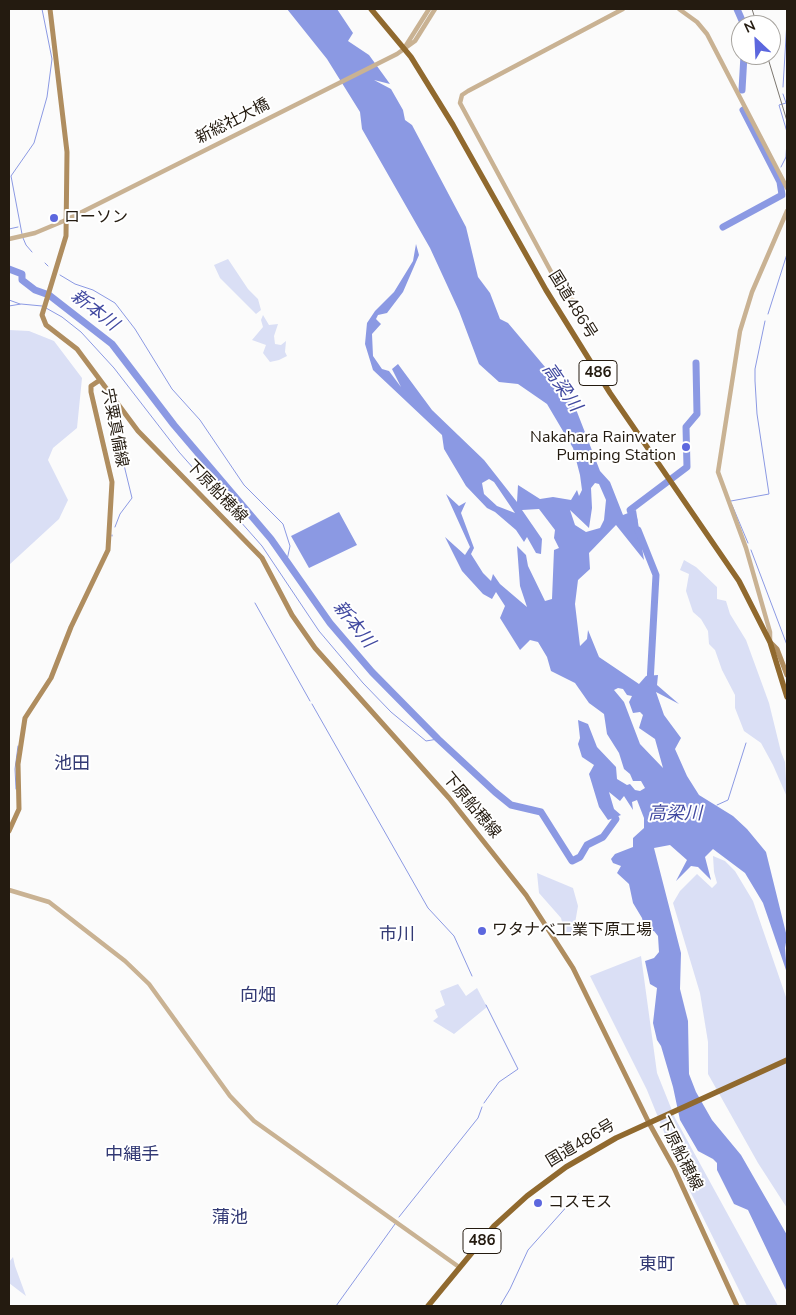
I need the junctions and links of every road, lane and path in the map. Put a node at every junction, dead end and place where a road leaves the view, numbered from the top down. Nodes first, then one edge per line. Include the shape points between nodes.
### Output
1 (50, 9) edge
2 (371, 9) edge
3 (429, 9) edge
4 (435, 9) edge
5 (622, 9) edge
6 (679, 9) edge
7 (413, 39) junction
8 (405, 49) junction
9 (787, 188) edge
10 (787, 211) edge
11 (66, 220) junction
12 (9, 239) edge
13 (578, 302) dead end
14 (100, 380) junction
15 (770, 632) junction
16 (770, 642) junction
17 (777, 649) junction
18 (787, 675) edge
19 (787, 697) edge
20 (9, 831) edge
21 (9, 890) edge
22 (787, 1060) edge
23 (651, 1121) junction
24 (459, 1267) junction
25 (428, 1306) edge
26 (737, 1306) edge

1 - 11 main road, 宍粟真備線 via 67,152
2 - 8 highway, 国道486号 / 486
3 - 7 street
4 - 7 street
5 - 13 street via 468,91 460,103 562,292
6 - 9 street via 707,34
7 - 8 street
8 - 11 street, 新総社大橋
8 - 16 highway, 国道486号 / 486 via 453,125 546,290 610,393 739,581
10 - 15 street via 752,292 740,331 718,472 746,548
11 - 12 street, 新総社大橋 via 35,233
11 - 14 main road, 宍粟真備線 via 64,244 42,315 47,327 77,349
14 - 20 main road, 宍粟真備線 via 92,386 91,392 112,482 108,550 51,678 25,718 18,764 20,809
14 - 23 main road, 下原船穂線 via 138,431 262,558 292,616 315,648 449,798 526,895 574,968
15 - 16 street
15 - 17 street
16 - 17 main road
16 - 19 highway, 国道486号 / 486
17 - 18 main road
21 - 24 street via 49,902 125,961 148,984 230,1096 254,1121
22 - 23 highway, 国道486号 / 486
23 - 24 highway, 国道486号 / 486 via 582,1156 544,1183 494,1226
23 - 26 main road, 下原船穂線
24 - 25 highway, 国道486号 / 486

